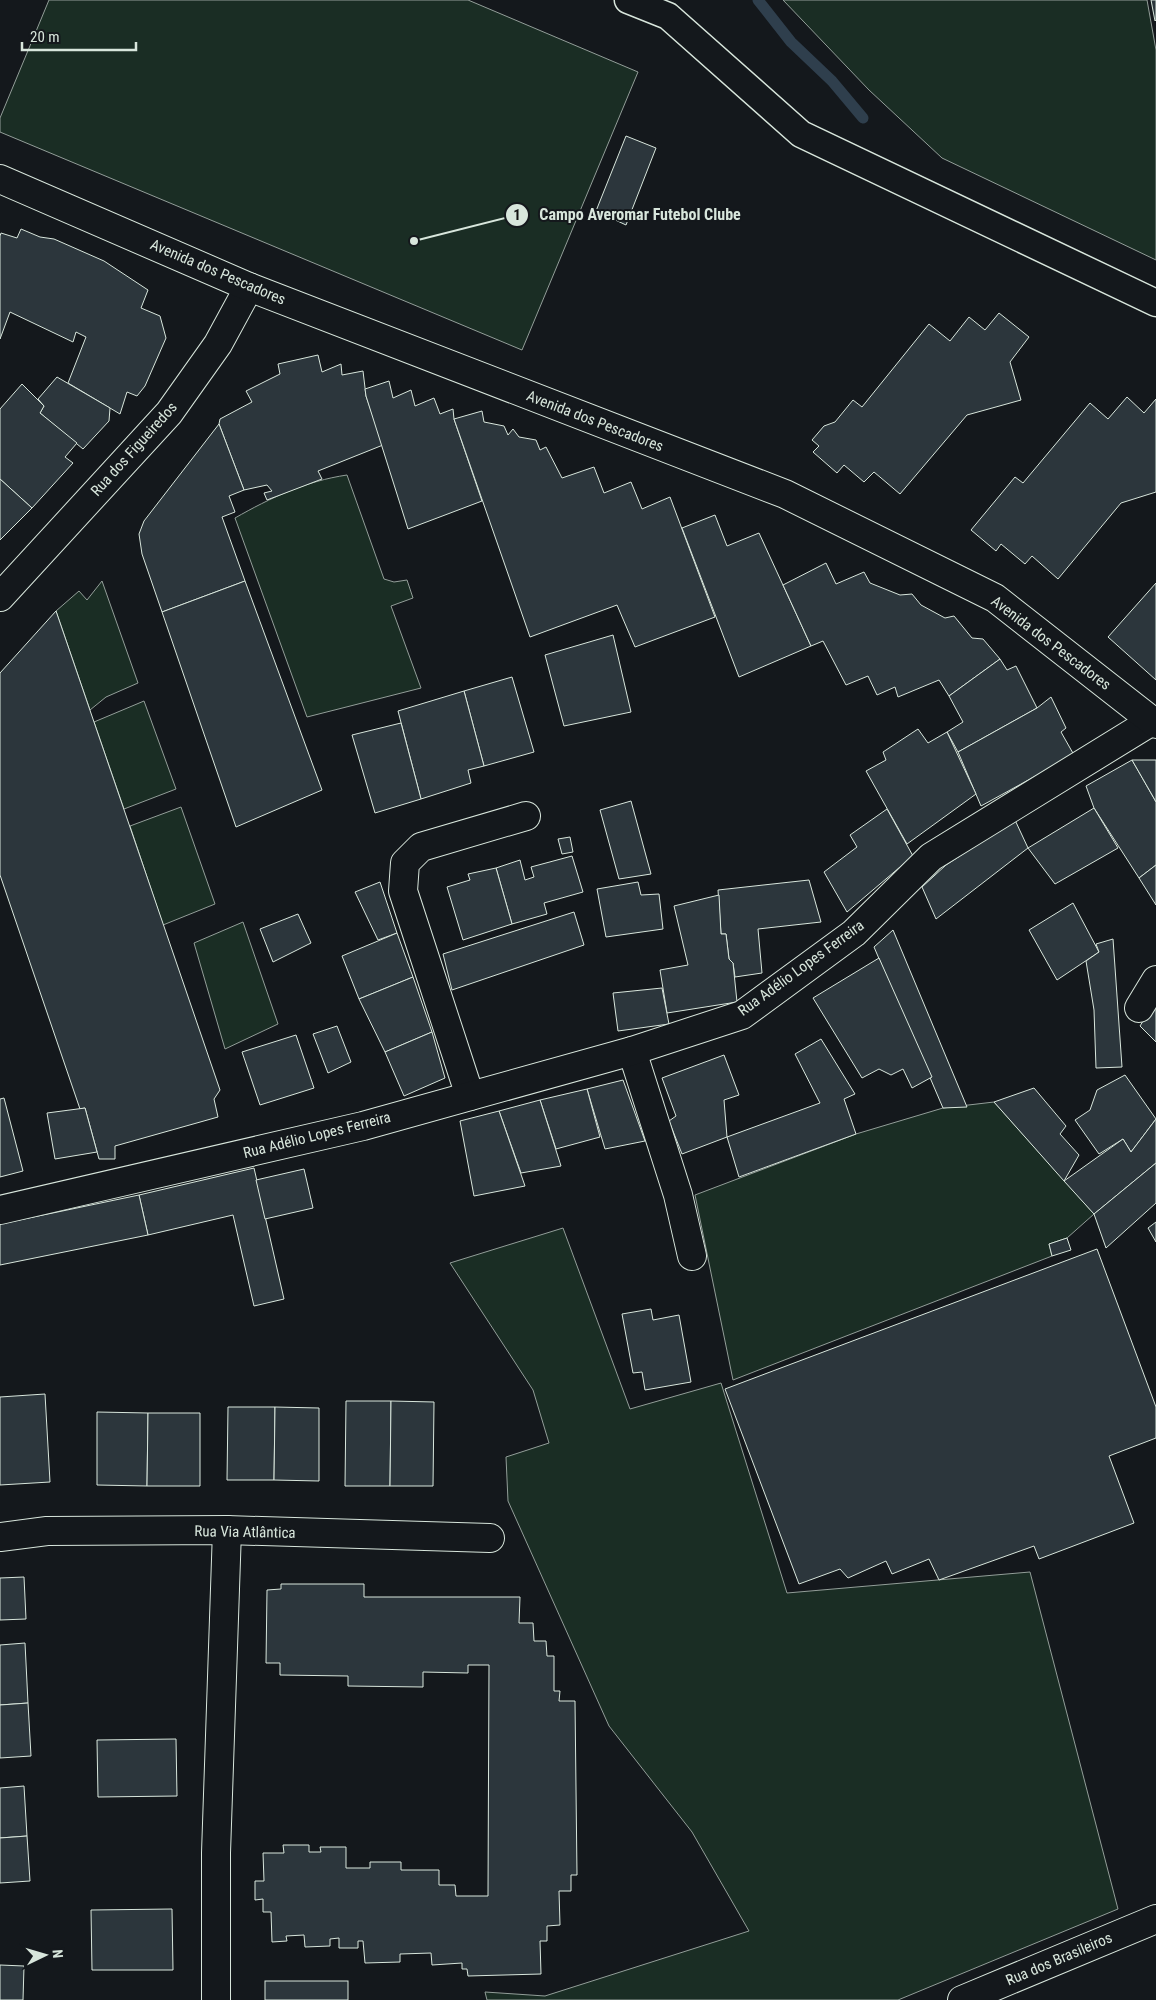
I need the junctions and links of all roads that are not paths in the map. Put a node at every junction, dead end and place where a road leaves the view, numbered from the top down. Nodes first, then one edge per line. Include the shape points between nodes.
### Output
1 (628, 0) edge
2 (0, 179) edge
3 (249, 287) junction
4 (1156, 303) edge
5 (0, 597) edge
6 (1154, 722) edge
7 (526, 816) dead end
8 (1156, 980) edge
9 (1139, 1008) dead end
10 (632, 1050) junction
11 (470, 1096) junction
12 (0, 1210) edge
13 (692, 1256) dead end
14 (227, 1530) junction
15 (0, 1537) edge
16 (490, 1538) dead end
17 (1156, 1919) edge
18 (216, 2000) edge
19 (962, 2000) edge

1 - 4 street via 668,16 801,134
2 - 3 street, Avenida dos Pescadores
3 - 5 street, Rua dos Figueiredos via 218,344 169,413
3 - 6 street, Avenida dos Pescadores via 785,494 995,598
6 - 10 street, Rua Adélio Lopes Ferreira via 931,857 854,933 742,1015
7 - 11 street via 421,847 405,863 403,890
8 - 9 street
10 - 11 street, Rua Adélio Lopes Ferreira
10 - 13 street via 678,1194
11 - 12 street, Rua Adélio Lopes Ferreira via 363,1126
14 - 15 street, Rua Via Atlântica via 46,1531
14 - 16 street, Rua Via Atlântica
14 - 18 street via 216,1853
17 - 19 street, Rua dos Brasileiros

